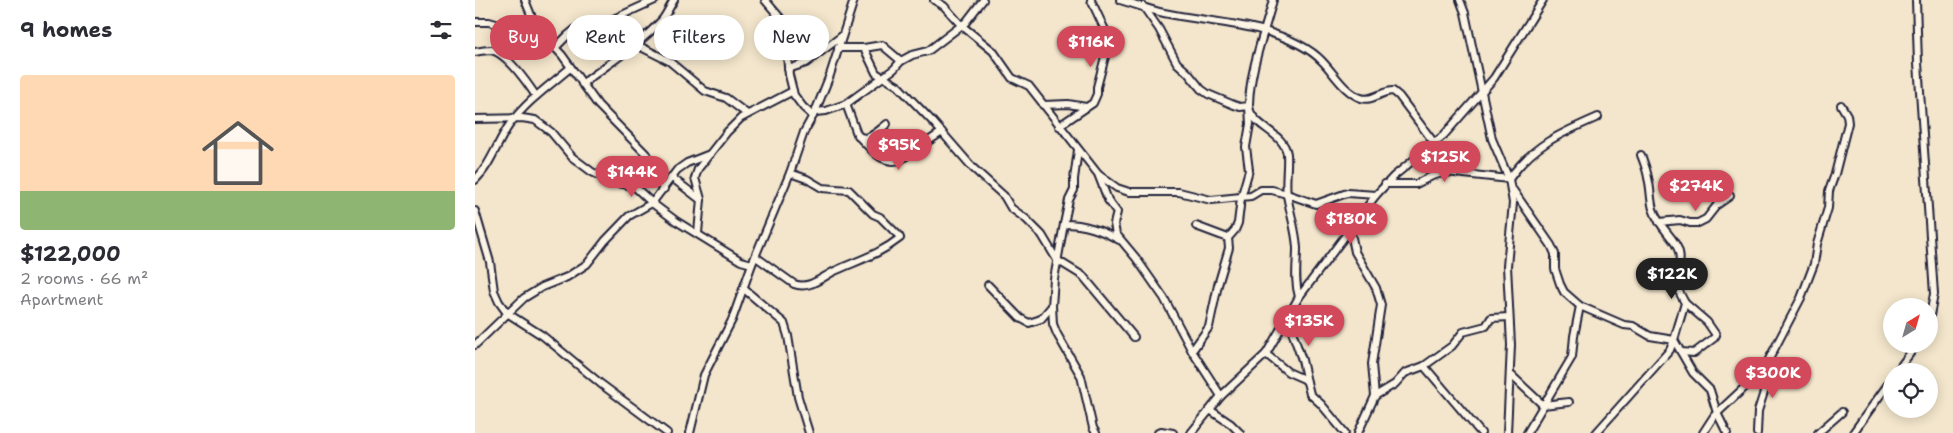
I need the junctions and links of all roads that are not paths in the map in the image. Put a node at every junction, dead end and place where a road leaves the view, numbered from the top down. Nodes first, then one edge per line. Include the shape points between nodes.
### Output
1 (525, 0) edge
2 (655, 0) edge
3 (674, 0) edge
4 (765, 0) edge
5 (854, 0) edge
6 (934, 0) edge
7 (983, 0) edge
8 (1091, 0) edge
9 (1120, 0) edge
10 (1273, 0) edge
11 (1460, 0) edge
12 (1543, 0) edge
13 (1916, 0) edge
14 (1143, 6) junction
15 (531, 15) edge
16 (475, 22) edge
17 (490, 22) edge
18 (961, 25) junction
19 (1265, 32) junction
20 (842, 36) junction
21 (644, 38) edge
22 (557, 46) edge
23 (644, 48) edge
24 (839, 48) junction
25 (864, 48) junction
26 (557, 51) edge
27 (475, 52) edge
28 (613, 60) edge
29 (901, 61) junction
30 (570, 68) junction
31 (788, 70) junction
32 (883, 77) junction
33 (582, 84) junction
34 (793, 91) junction
35 (1481, 92) junction
36 (536, 96) junction
37 (846, 104) junction
38 (1043, 105) junction
39 (1841, 105) dead end
40 (1249, 106) junction
41 (1086, 107) junction
42 (747, 114) junction
43 (814, 114) junction
44 (1598, 117) dead end
45 (516, 118) junction
46 (475, 119) edge
47 (887, 124) dead end
48 (1059, 126) junction
49 (942, 132) junction
50 (860, 138) junction
51 (1435, 144) junction
52 (1078, 150) junction
53 (710, 154) junction
54 (1641, 155) dead end
55 (790, 173) junction
56 (1098, 174) junction
57 (671, 177) junction
58 (1509, 179) junction
59 (475, 180) edge
60 (1385, 184) junction
61 (664, 189) junction
62 (1512, 189) junction
63 (1287, 194) junction
64 (1376, 195) junction
65 (1730, 196) dead end
66 (1241, 198) junction
67 (701, 200) junction
68 (652, 203) junction
69 (475, 211) edge
70 (1659, 222) junction
71 (1064, 224) junction
72 (1196, 226) dead end
73 (1350, 228) junction
74 (697, 233) junction
75 (1228, 238) junction
76 (1120, 240) junction
77 (756, 256) junction
78 (1057, 260) junction
79 (752, 264) junction
80 (988, 285) dead end
81 (744, 289) junction
82 (1299, 297) junction
83 (1933, 298) edge
84 (1685, 303) junction
85 (1052, 306) junction
86 (1580, 306) junction
87 (507, 313) junction
88 (1287, 317) junction
89 (1509, 317) junction
90 (1134, 337) dead end
91 (1674, 340) junction
92 (475, 345) edge
93 (1192, 351) junction
94 (1681, 352) junction
95 (1266, 354) junction
96 (1767, 363) junction
97 (1424, 366) junction
98 (1510, 374) junction
99 (1307, 382) junction
100 (1883, 391) edge
101 (1221, 396) junction
102 (1375, 396) junction
103 (1569, 402) dead end
104 (1543, 405) junction
105 (1210, 410) junction
106 (1842, 412) dead end
107 (1717, 413) junction
108 (667, 433) edge
109 (690, 433) edge
110 (809, 433) edge
111 (1096, 433) edge
112 (1158, 433) edge
113 (1173, 433) edge
114 (1191, 433) edge
115 (1240, 433) edge
116 (1345, 433) edge
117 (1358, 433) edge
118 (1481, 433) edge
119 (1507, 433) edge
120 (1527, 433) edge
121 (1596, 433) edge
122 (1703, 433) edge
123 (1727, 433) edge
124 (1757, 433) edge
125 (1818, 433) edge
126 (1853, 433) edge

1 - 15 street
2 - 22 street via 611,20 579,26
3 - 21 street via 662,20
4 - 31 street via 783,21
5 - 20 street
6 - 18 street via 947,8
7 - 18 street
8 - 41 street via 1105,30 1106,53 1095,100
9 - 14 street
10 - 19 street
11 - 35 street
12 - 35 street via 1494,78
13 - 83 street
14 - 19 street via 1161,13
14 - 40 street via 1177,63 1201,89 1234,105
16 - 17 street
18 - 29 street via 928,51
18 - 38 street via 993,51 1012,78 1029,86
19 - 40 street via 1253,70
19 - 51 street via 1308,50 1361,98 1371,99 1393,91
20 - 24 street
20 - 31 street via 806,63
23 - 42 street via 678,67 705,91 724,97
24 - 25 street
24 - 43 street
25 - 29 street via 882,45
25 - 32 street via 871,66
26 - 30 street
27 - 36 street via 492,50 499,54 523,76
28 - 33 street
29 - 32 street
30 - 33 street
30 - 36 street
31 - 34 street
32 - 37 street
32 - 49 street via 903,92
33 - 61 street via 647,155
34 - 42 street
34 - 43 street via 803,107
35 - 51 street
35 - 58 street via 1493,140
36 - 45 street
37 - 43 street
37 - 50 street
38 - 41 street
38 - 48 street
39 - 96 street via 1848,123 1829,191 1814,264 1801,298
40 - 63 street via 1253,115 1283,143 1287,154
40 - 66 street via 1246,147 1249,170
41 - 48 street
42 - 53 street via 732,126
43 - 55 street
44 - 58 street via 1544,142 1519,164
45 - 46 street
45 - 59 street
45 - 68 street via 535,120 591,172 613,182 634,186
47 - 50 street via 872,135
48 - 52 street
49 - 50 street via 893,162 879,158
49 - 78 street via 973,168 1004,196 1014,211 1039,231
51 - 60 street
52 - 56 street
52 - 71 street via 1074,190
53 - 57 street via 687,163
53 - 67 street via 695,175
54 - 70 street
55 - 77 street
55 - 77 street via 822,188 849,190 900,238 869,258 801,287
56 - 66 street via 1117,188 1129,192 1179,192 1211,200
56 - 76 street via 1108,200 1117,212 1114,227
57 - 61 street
57 - 67 street
58 - 60 street via 1446,172 1416,184
58 - 62 street
60 - 64 street
61 - 68 street
62 - 86 street via 1553,249 1555,269 1562,288
62 - 89 street via 1507,266
63 - 64 street via 1316,204 1347,193
63 - 66 street via 1261,190
63 - 82 street via 1296,240
64 - 73 street
65 - 70 street via 1698,223 1680,220
66 - 75 street via 1238,223
67 - 74 street
68 - 74 street
68 - 87 street via 629,216 587,264 524,298
69 - 87 street via 491,262 494,291
70 - 84 street via 1677,248 1680,269 1674,282
71 - 76 street via 1082,224
71 - 78 street
72 - 75 street
73 - 82 street
73 - 102 street via 1355,252 1376,288 1381,305 1372,364
74 - 79 street via 741,261
75 - 93 street via 1229,248 1209,327
76 - 93 street via 1164,298
77 - 79 street
78 - 85 street
78 - 90 street via 1083,276
79 - 81 street
80 - 85 street via 1029,323 1041,319
81 - 109 street via 704,376
81 - 110 street via 784,323 798,397
82 - 88 street
84 - 91 street
84 - 94 street via 1707,322 1716,335 1694,353
85 - 111 street via 1053,324 1081,376
86 - 91 street via 1650,336
86 - 104 street via 1572,357
87 - 92 street
87 - 108 street via 543,336
88 - 95 street
88 - 99 street
89 - 97 street via 1491,318 1485,326 1463,332 1452,346
89 - 98 street
91 - 94 street
91 - 121 street via 1660,362
93 - 101 street
94 - 107 street via 1693,373 1710,390
95 - 99 street via 1287,372
95 - 101 street
96 - 107 street
96 - 124 street
97 - 102 street via 1405,373 1395,384
97 - 118 street
98 - 104 street
98 - 119 street
99 - 116 street via 1310,394
100 - 126 street
101 - 105 street
102 - 117 street
103 - 104 street
104 - 120 street
105 - 114 street
105 - 115 street
106 - 125 street
107 - 122 street
107 - 123 street
112 - 113 street

